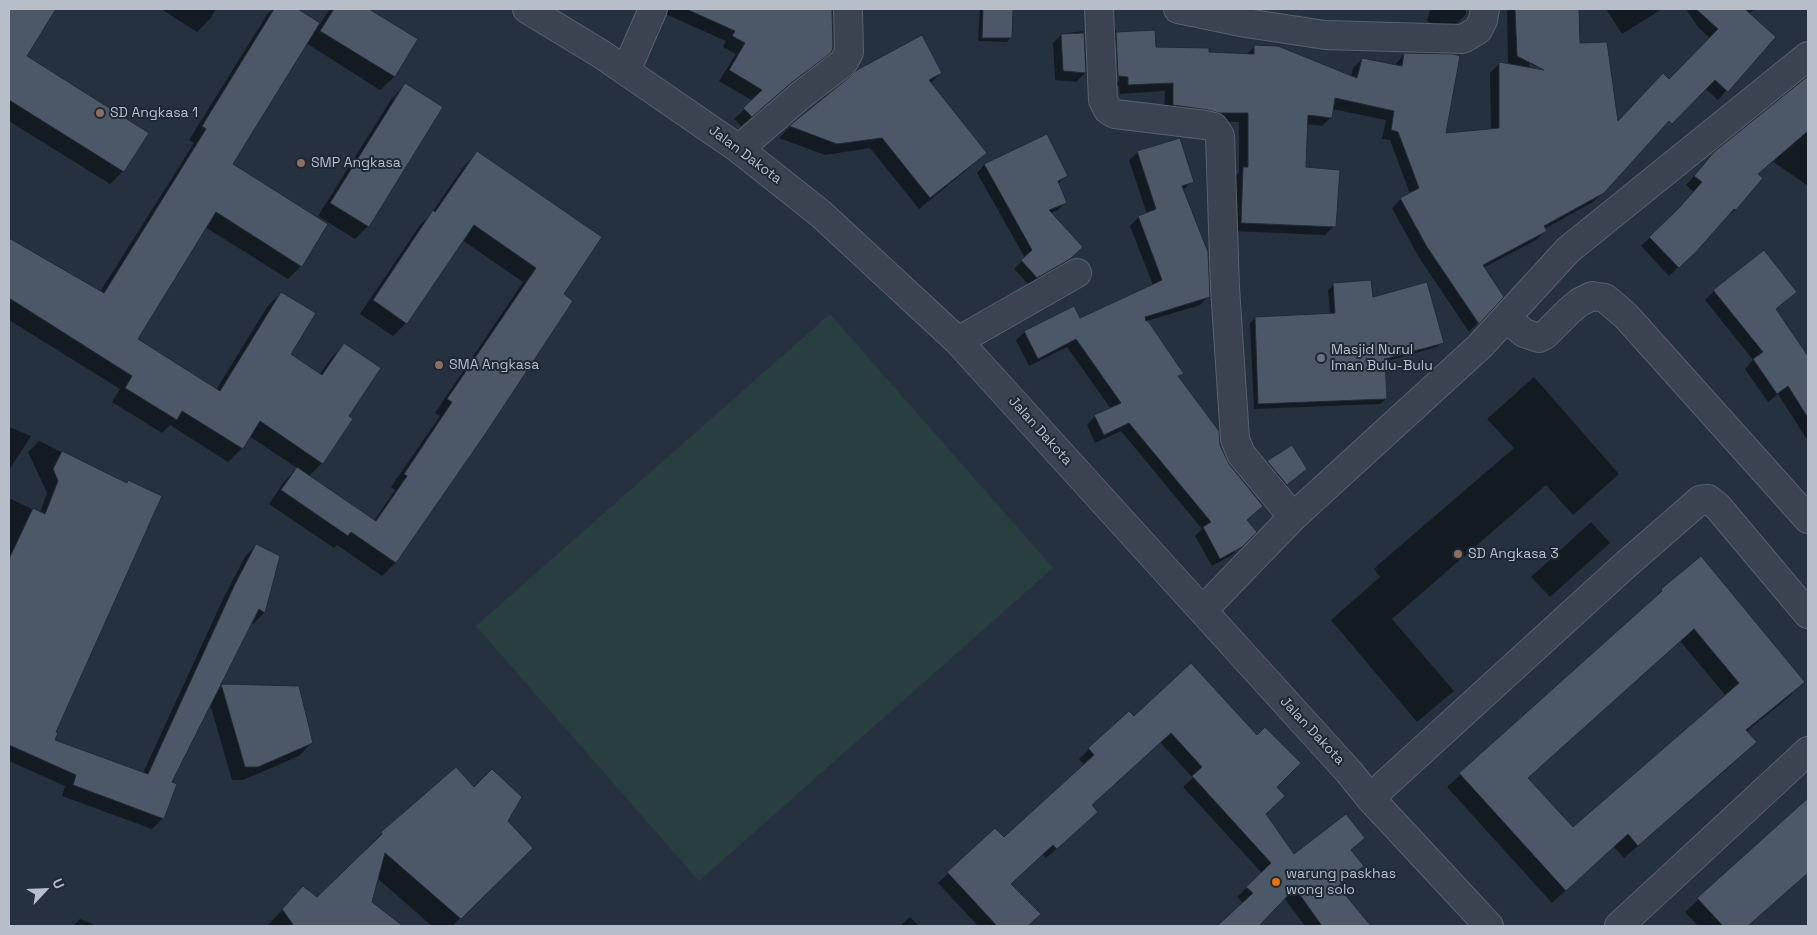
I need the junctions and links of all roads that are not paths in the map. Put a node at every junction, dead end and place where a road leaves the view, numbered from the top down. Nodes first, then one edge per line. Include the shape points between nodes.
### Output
1 (526, 9) edge
2 (653, 9) edge
3 (848, 9) edge
4 (1098, 9) edge
5 (1178, 9) edge
6 (1485, 9) edge
7 (1808, 56) edge
8 (626, 71) junction
9 (739, 149) junction
10 (1077, 273) dead end
11 (1506, 318) junction
12 (958, 341) junction
13 (1293, 517) junction
14 (1808, 519) edge
15 (1203, 610) junction
16 (1808, 614) edge
17 (1808, 751) edge
18 (1370, 798) junction
19 (1489, 926) edge
20 (1619, 926) edge

1 - 8 street, Jalan Dakota
2 - 8 street
3 - 9 street via 849,52 843,63
4 - 13 street via 1103,100 1108,110 1115,114 1206,125 1214,127 1220,136 1225,288 1235,439 1241,454
5 - 6 street via 1325,35 1463,39 1478,30
7 - 11 street via 1568,250
8 - 9 street, Jalan Dakota
9 - 12 street, Jalan Dakota via 821,214
10 - 12 street
11 - 13 street via 1480,346
11 - 14 street via 1524,333 1539,338 1580,302 1592,296 1605,298 1626,316
12 - 15 street, Jalan Dakota
13 - 15 street
15 - 18 street, Jalan Dakota
16 - 18 street via 1718,507 1708,499 1700,500
17 - 20 street
18 - 19 street, Jalan Dakota

